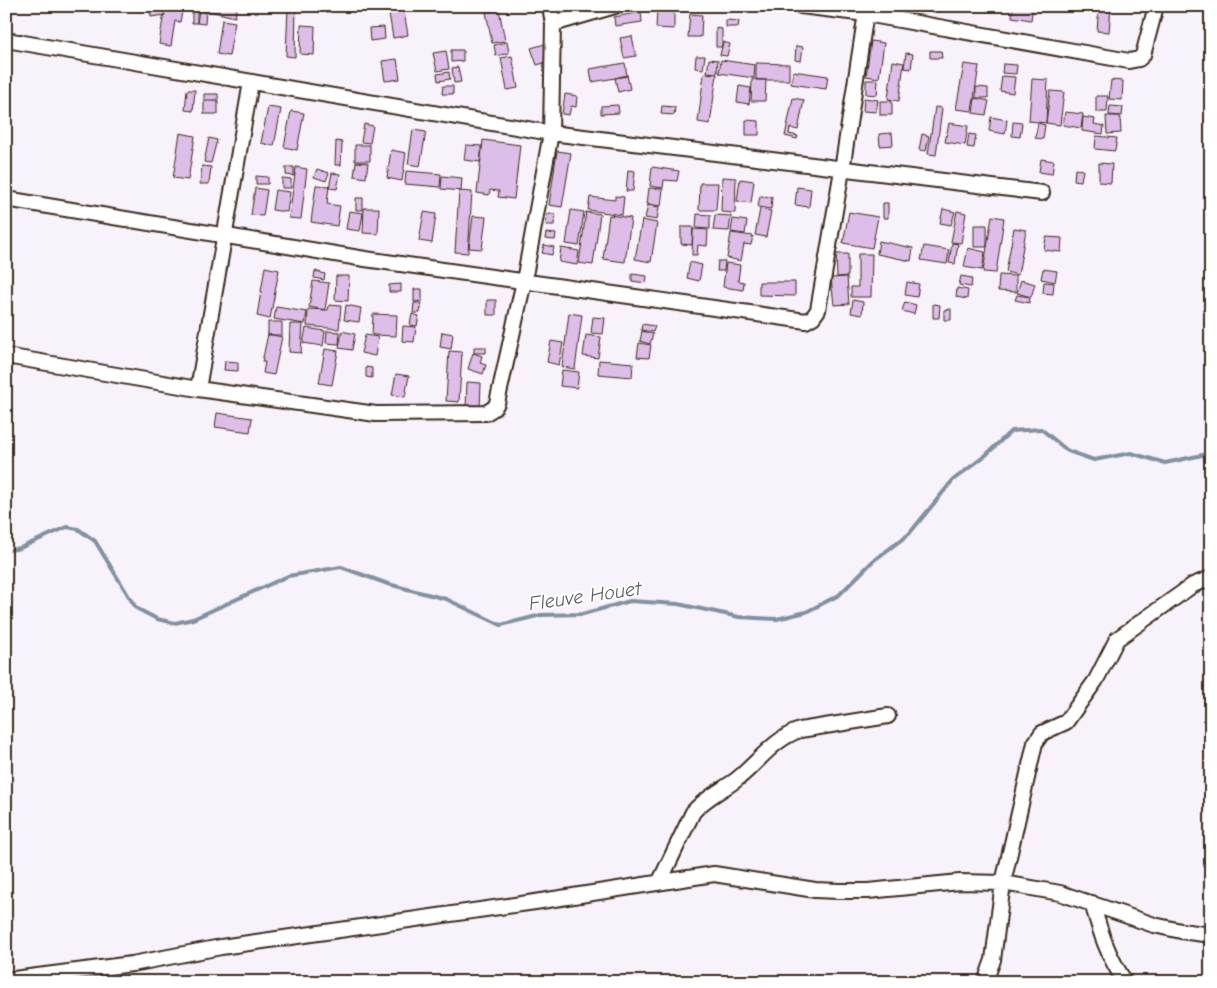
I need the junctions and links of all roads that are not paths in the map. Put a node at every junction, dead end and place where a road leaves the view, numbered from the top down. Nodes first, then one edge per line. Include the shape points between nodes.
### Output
1 (550, 6) edge
2 (615, 6) edge
3 (801, 6) edge
4 (1156, 6) edge
5 (866, 10) edge
6 (553, 24) junction
7 (6, 40) edge
8 (250, 82) junction
9 (551, 133) junction
10 (842, 170) junction
11 (1042, 194) dead end
12 (6, 199) edge
13 (225, 236) junction
14 (524, 281) junction
15 (6, 356) edge
16 (198, 389) junction
17 (1211, 578) edge
18 (888, 716) dead end
19 (660, 882) junction
20 (1003, 883) junction
21 (1092, 903) junction
22 (1211, 935) edge
23 (6, 980) edge
24 (985, 982) edge
25 (1125, 982) edge

1 - 6 street
2 - 6 street
3 - 5 street
4 - 5 street via 1142,55 1129,61
5 - 10 street
6 - 9 street
7 - 8 street
8 - 9 street
8 - 13 street
9 - 10 street
9 - 14 street
10 - 11 street
10 - 14 street via 818,310 806,321
12 - 13 street
13 - 14 street
13 - 16 street
14 - 16 street via 497,404 486,413 376,414
15 - 16 street
17 - 20 street via 1193,585 1117,639 1096,680 1066,722 1042,733 1035,743
18 - 19 street via 800,730 777,741 747,771 693,812
19 - 20 street via 714,874 839,891 960,882
19 - 23 street via 221,947 132,964
20 - 21 street via 1060,893
20 - 24 street via 993,960
21 - 22 street via 1154,925
21 - 25 street via 1109,955

